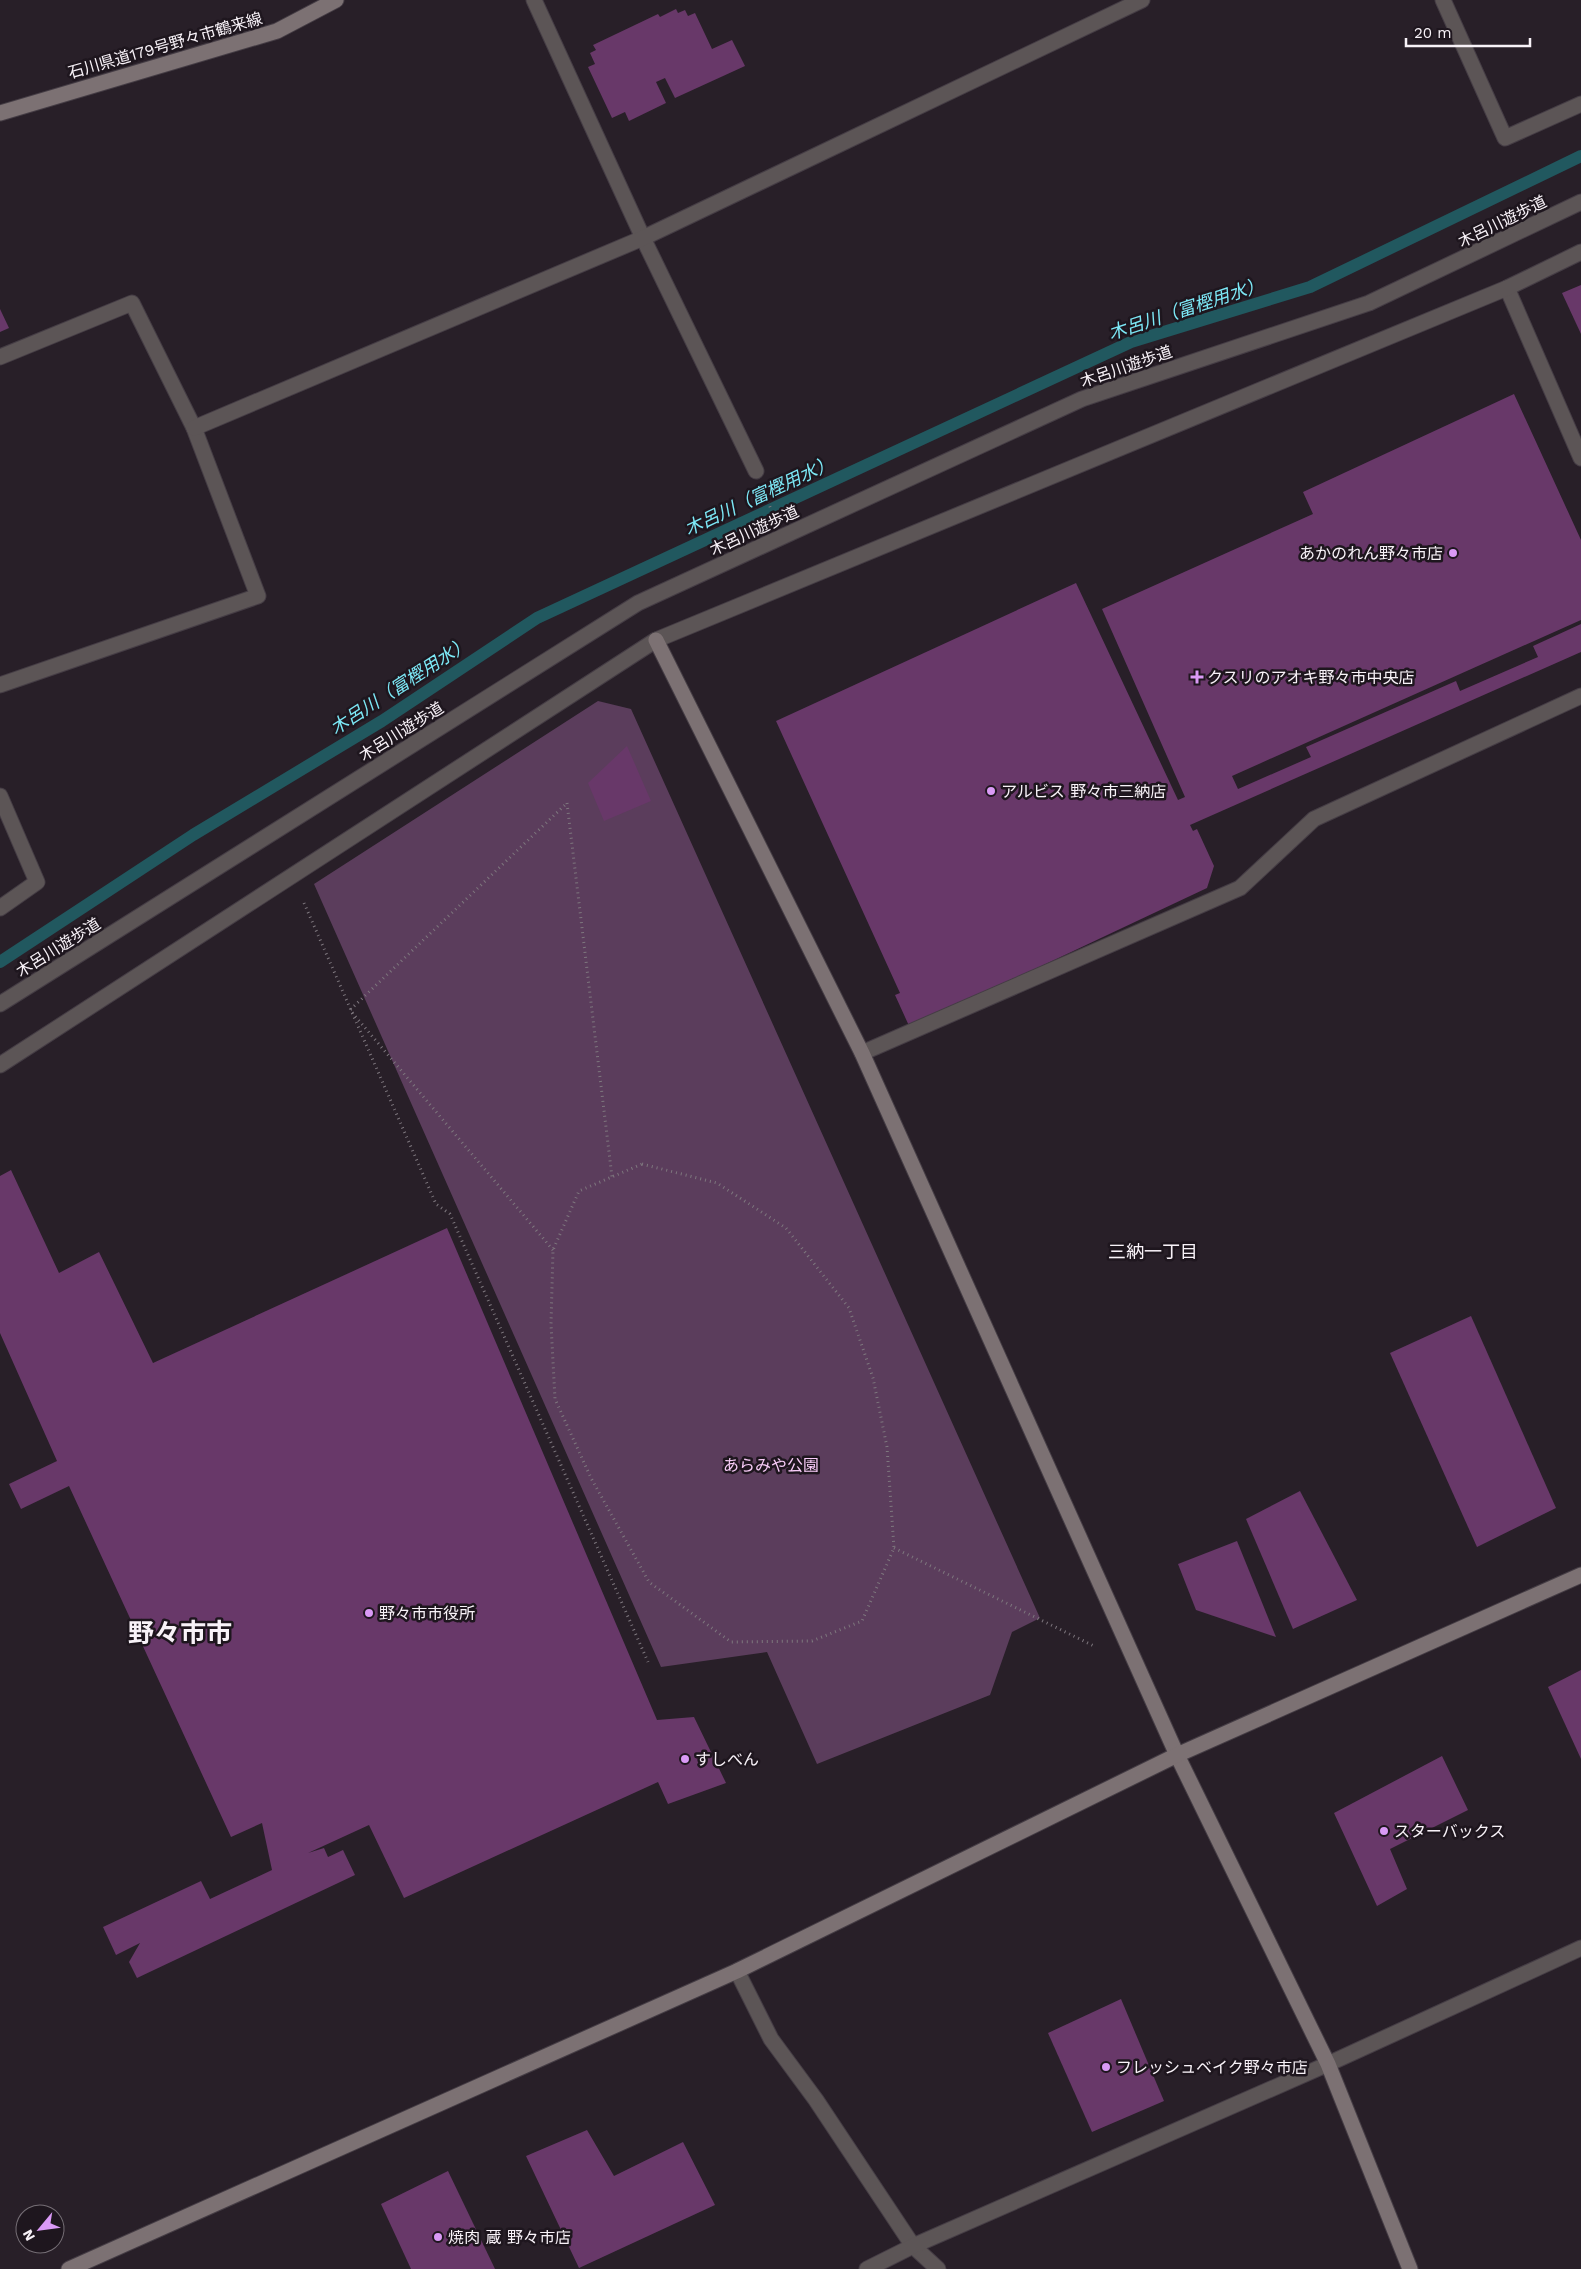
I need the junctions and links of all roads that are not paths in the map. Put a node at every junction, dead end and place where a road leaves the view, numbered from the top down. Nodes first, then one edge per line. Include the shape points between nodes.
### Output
1 (336, 0) edge
2 (534, 0) edge
3 (1142, 0) edge
4 (1443, 0) edge
5 (1581, 104) edge
6 (0, 112) edge
7 (1581, 202) edge
8 (643, 238) junction
9 (1581, 252) edge
10 (1507, 288) junction
11 (0, 357) edge
12 (194, 428) junction
13 (1581, 458) edge
14 (756, 470) road end
15 (656, 640) junction
16 (0, 685) edge
17 (1581, 696) edge
18 (0, 796) edge
19 (0, 908) edge
20 (0, 1004) edge
21 (862, 1053) junction
22 (0, 1065) edge
23 (1581, 1575) edge
24 (1177, 1755) junction
25 (1581, 1948) edge
26 (737, 1971) junction
27 (1328, 2064) junction
28 (913, 2246) junction
29 (68, 2269) edge
30 (867, 2269) edge
31 (938, 2269) edge
32 (1410, 2269) edge

1 - 6 street, 石川県道179号野々市鶴来線 via 277,31
2 - 8 street
3 - 8 street
4 - 5 street via 1505,138
7 - 20 street, 木呂川遊歩道 via 1368,303 1082,399 638,603
8 - 12 street
8 - 14 street
9 - 10 street
10 - 13 street
10 - 15 street
11 - 12 street via 132,303
12 - 16 street via 258,596
15 - 21 street
15 - 22 street
17 - 21 street via 1314,820 1240,888
18 - 19 street via 37,882
21 - 24 street
23 - 24 street
24 - 26 street
24 - 27 street
25 - 27 street
26 - 28 street via 771,2039 816,2100
26 - 29 street
27 - 28 street
27 - 32 street
28 - 30 street
28 - 31 street

